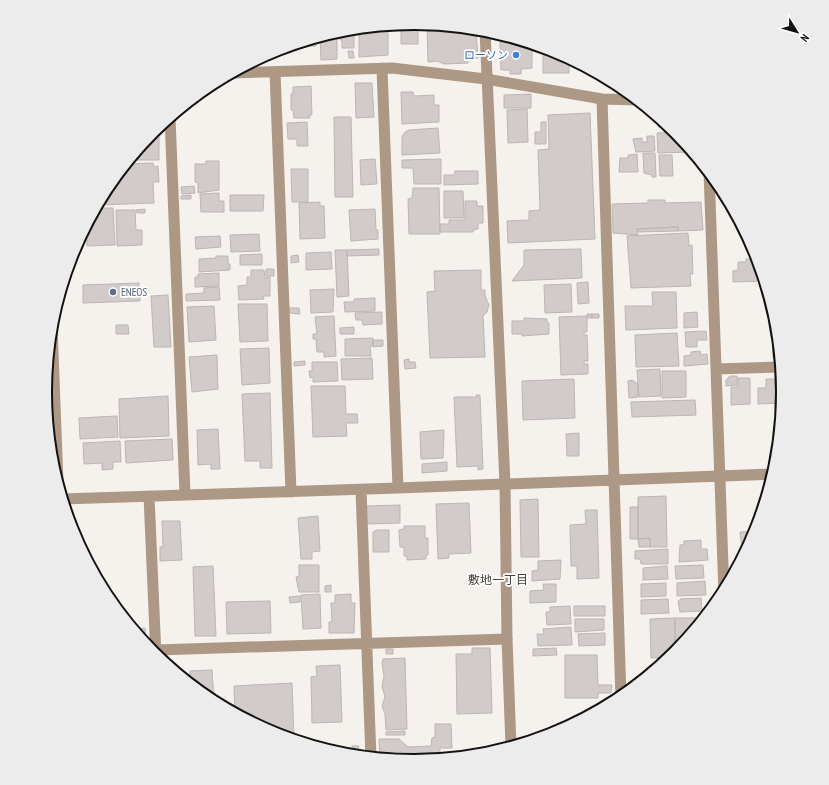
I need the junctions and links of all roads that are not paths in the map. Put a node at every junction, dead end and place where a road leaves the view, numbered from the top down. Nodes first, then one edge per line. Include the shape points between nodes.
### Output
1 (485, 37) edge
2 (382, 68) junction
3 (275, 72) junction
4 (244, 73) edge
5 (486, 79) junction
6 (602, 99) junction
7 (628, 100) edge
8 (170, 124) edge
9 (709, 182) edge
10 (53, 364) edge
11 (776, 367) edge
12 (716, 369) junction
13 (57, 450) edge
14 (768, 474) edge
15 (720, 476) junction
16 (613, 480) junction
17 (505, 484) junction
18 (398, 488) junction
19 (361, 490) junction
20 (291, 492) junction
21 (185, 494) junction
22 (149, 496) junction
23 (68, 499) edge
24 (724, 581) edge
25 (507, 639) junction
26 (366, 644) junction
27 (156, 647) edge
28 (162, 653) edge
29 (621, 691) edge
30 (511, 742) edge
31 (371, 752) edge

1 - 5 street
2 - 3 street
2 - 5 street
2 - 18 street
3 - 4 street
3 - 20 street
5 - 6 street
5 - 17 street
6 - 7 street
6 - 16 street
8 - 21 street
9 - 12 street
10 - 13 street
11 - 12 street
12 - 15 street
14 - 15 street
15 - 16 street
15 - 24 street
16 - 17 street
16 - 29 street
17 - 18 street
17 - 25 street
18 - 19 street
19 - 20 street
19 - 26 street
20 - 21 street
21 - 22 street
22 - 23 street
22 - 27 street
25 - 26 street
25 - 30 street
26 - 28 street
26 - 31 street

